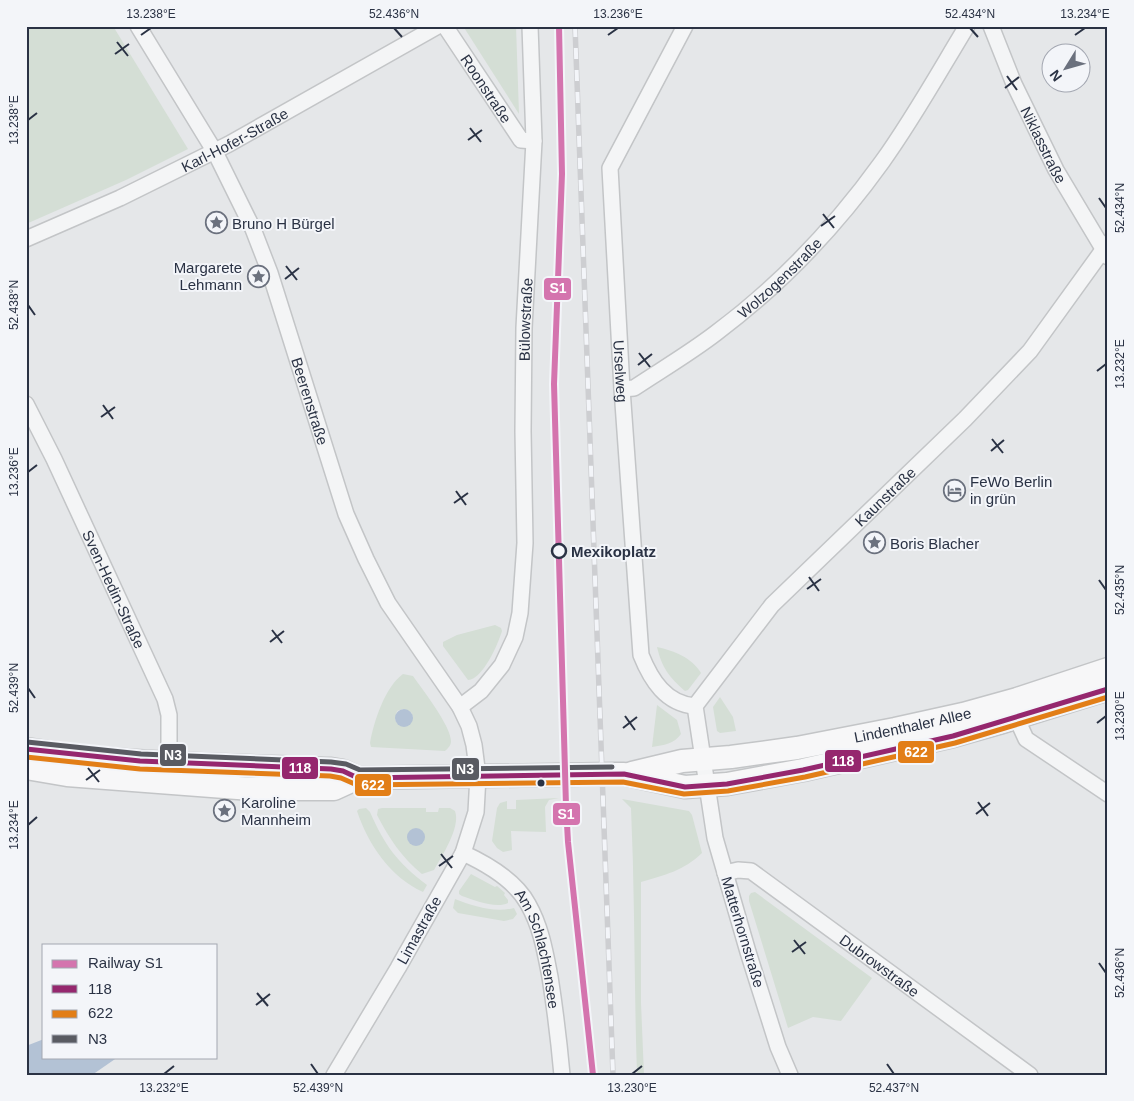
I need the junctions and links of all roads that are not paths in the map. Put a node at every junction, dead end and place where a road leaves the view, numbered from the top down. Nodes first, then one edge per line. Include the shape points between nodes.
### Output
1 (138, 26) edge
2 (438, 26) edge
3 (445, 26) edge
4 (530, 26) edge
5 (685, 26) edge
6 (967, 26) edge
7 (991, 26) edge
8 (534, 141) junction
9 (215, 152) junction
10 (26, 240) edge
11 (1106, 250) edge
12 (622, 389) junction
13 (26, 404) edge
14 (1108, 669) edge
15 (1108, 689) edge
16 (695, 706) junction
17 (460, 707) junction
18 (1016, 717) junction
19 (26, 749) edge
20 (702, 760) junction
21 (26, 768) edge
22 (169, 773) junction
23 (624, 774) junction
24 (478, 776) junction
25 (706, 786) junction
26 (1108, 794) edge
27 (463, 853) junction
28 (725, 873) junction
29 (334, 1075) edge
30 (562, 1075) edge
31 (790, 1075) edge
32 (1030, 1075) edge

1 - 9 street, Beerenstraße
2 - 9 street, Karl-Hofer-Straße
3 - 8 street, Roonstraße via 522,140
4 - 8 street, Bülowstraße
5 - 12 street, Urselweg via 610,168
6 - 12 street, Wolzogenstraße via 882,162 806,252 716,333 634,388
7 - 11 street, Niklasstraße via 1014,84 1056,170
8 - 17 street, Bülowstraße via 524,328 525,543 520,613 515,637 502,665 481,691
9 - 10 street, Karl-Hofer-Straße
9 - 17 street, Beerenstraße via 253,229 270,273 346,514 388,603
11 - 16 street, Kaunstraße via 1030,351 965,419 772,605
12 - 16 street, Urselweg via 641,655 659,687 683,705
13 - 22 street, Sven-Hedin-Straße via 164,699 169,715
14 - 20 main road, Lindenthaler Allee via 1017,699 895,729 797,748
15 - 18 main road, Lindenthaler Allee
16 - 20 street
17 - 24 street, Beerenstraße via 474,745
18 - 25 main road, Lindenthaler Allee via 953,736 858,758
18 - 26 street via 1026,739
19 - 22 main road
20 - 23 main road, Lindenthaler Allee via 682,761
20 - 25 street, Matterhornstraße
21 - 22 main road via 67,775
22 - 24 main road, Lindenthaler Allee via 332,769 358,778
23 - 24 main road, Lindenthaler Allee
23 - 25 main road, Lindenthaler Allee via 685,787
24 - 27 street, Limastraße via 476,812
25 - 28 street, Matterhornstraße
27 - 29 street, Limastraße
27 - 30 street, Am Schlachtensee via 483,862 519,892 543,936
28 - 31 street, Matterhornstraße via 778,1047
28 - 32 street, Dubrowstraße via 751,871

